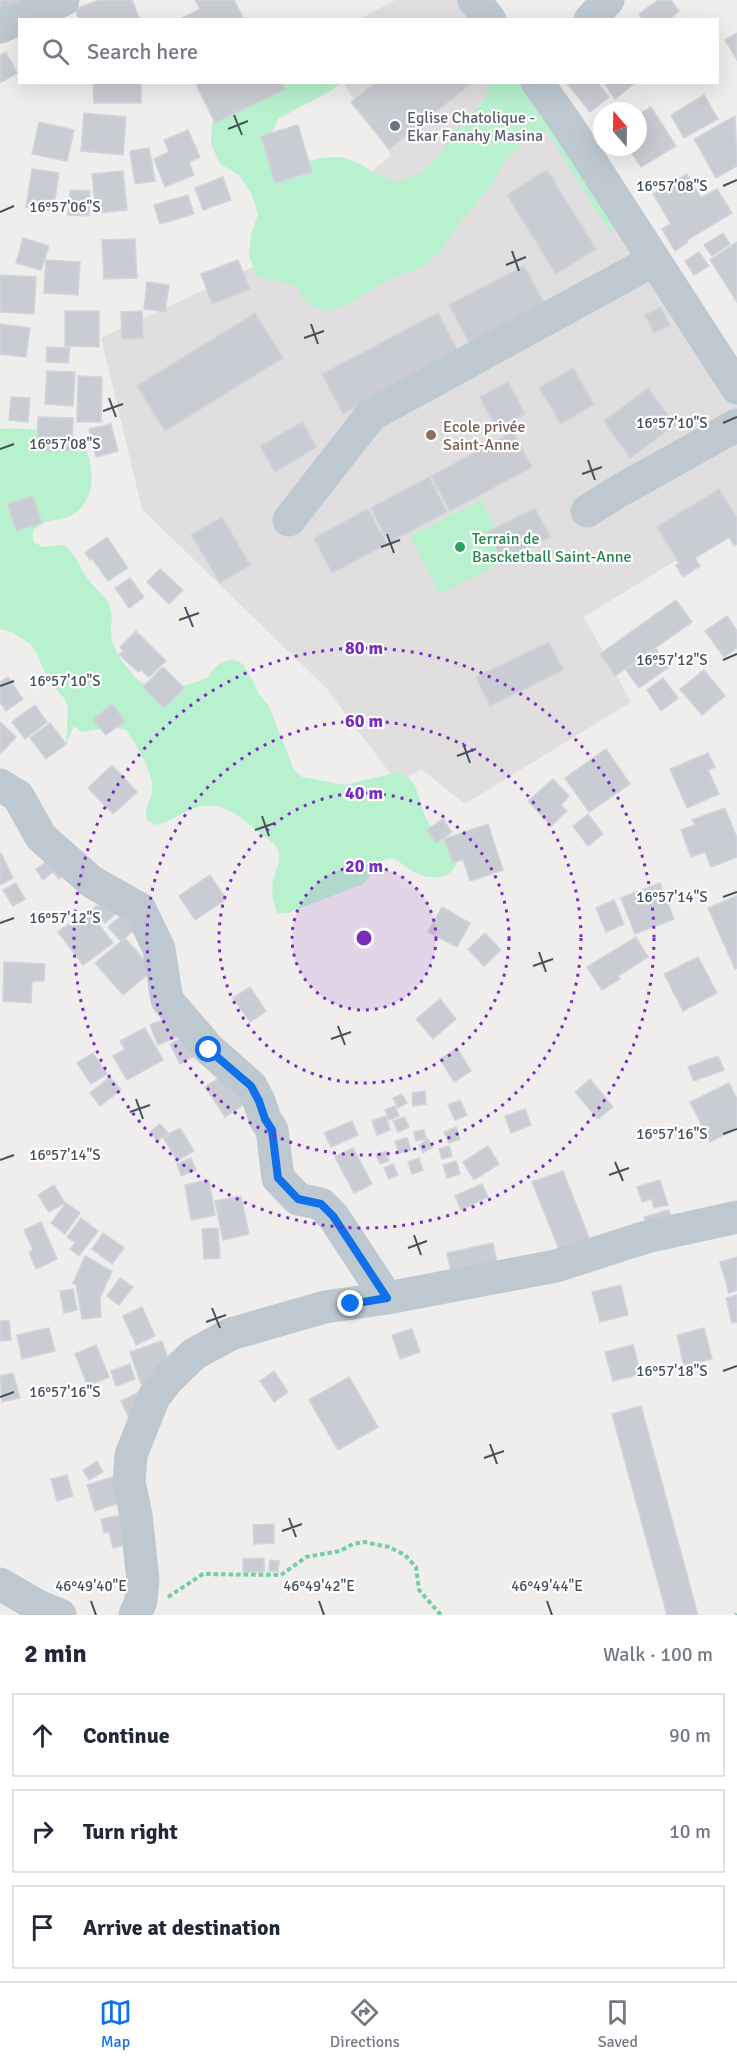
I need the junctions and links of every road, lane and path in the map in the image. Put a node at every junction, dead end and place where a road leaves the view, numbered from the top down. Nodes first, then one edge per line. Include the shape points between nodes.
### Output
1 (63, 0) edge
2 (474, 0) edge
3 (609, 0) edge
4 (21, 18) edge
5 (488, 18) edge
6 (592, 18) edge
7 (18, 19) edge
8 (0, 27) edge
9 (538, 84) edge
10 (654, 260) junction
11 (737, 388) edge
12 (737, 425) edge
13 (587, 511) dead end
14 (289, 520) dead end
15 (0, 785) edge
16 (737, 1217) edge
17 (387, 1298) junction
18 (0, 1584) edge
19 (138, 1608) edge
20 (60, 1615) edge
21 (441, 1615) edge

1 - 4 street
2 - 5 street
3 - 6 street
7 - 8 street
9 - 10 street
10 - 11 street
10 - 14 street via 371,415
12 - 13 street
15 - 17 street via 18,796 40,837 92,882 140,909 159,949 167,999 209,1050 251,1086 259,1101 272,1130 278,1178 298,1199 321,1204 333,1216
16 - 17 street via 646,1237 556,1266
17 - 19 street via 325,1308 231,1334 194,1354 168,1379 154,1397 131,1455 129,1482 141,1557
18 - 20 street
19 - 21 path via 171,1596 203,1574 280,1575 306,1557 364,1542 405,1555 416,1567 419,1590

